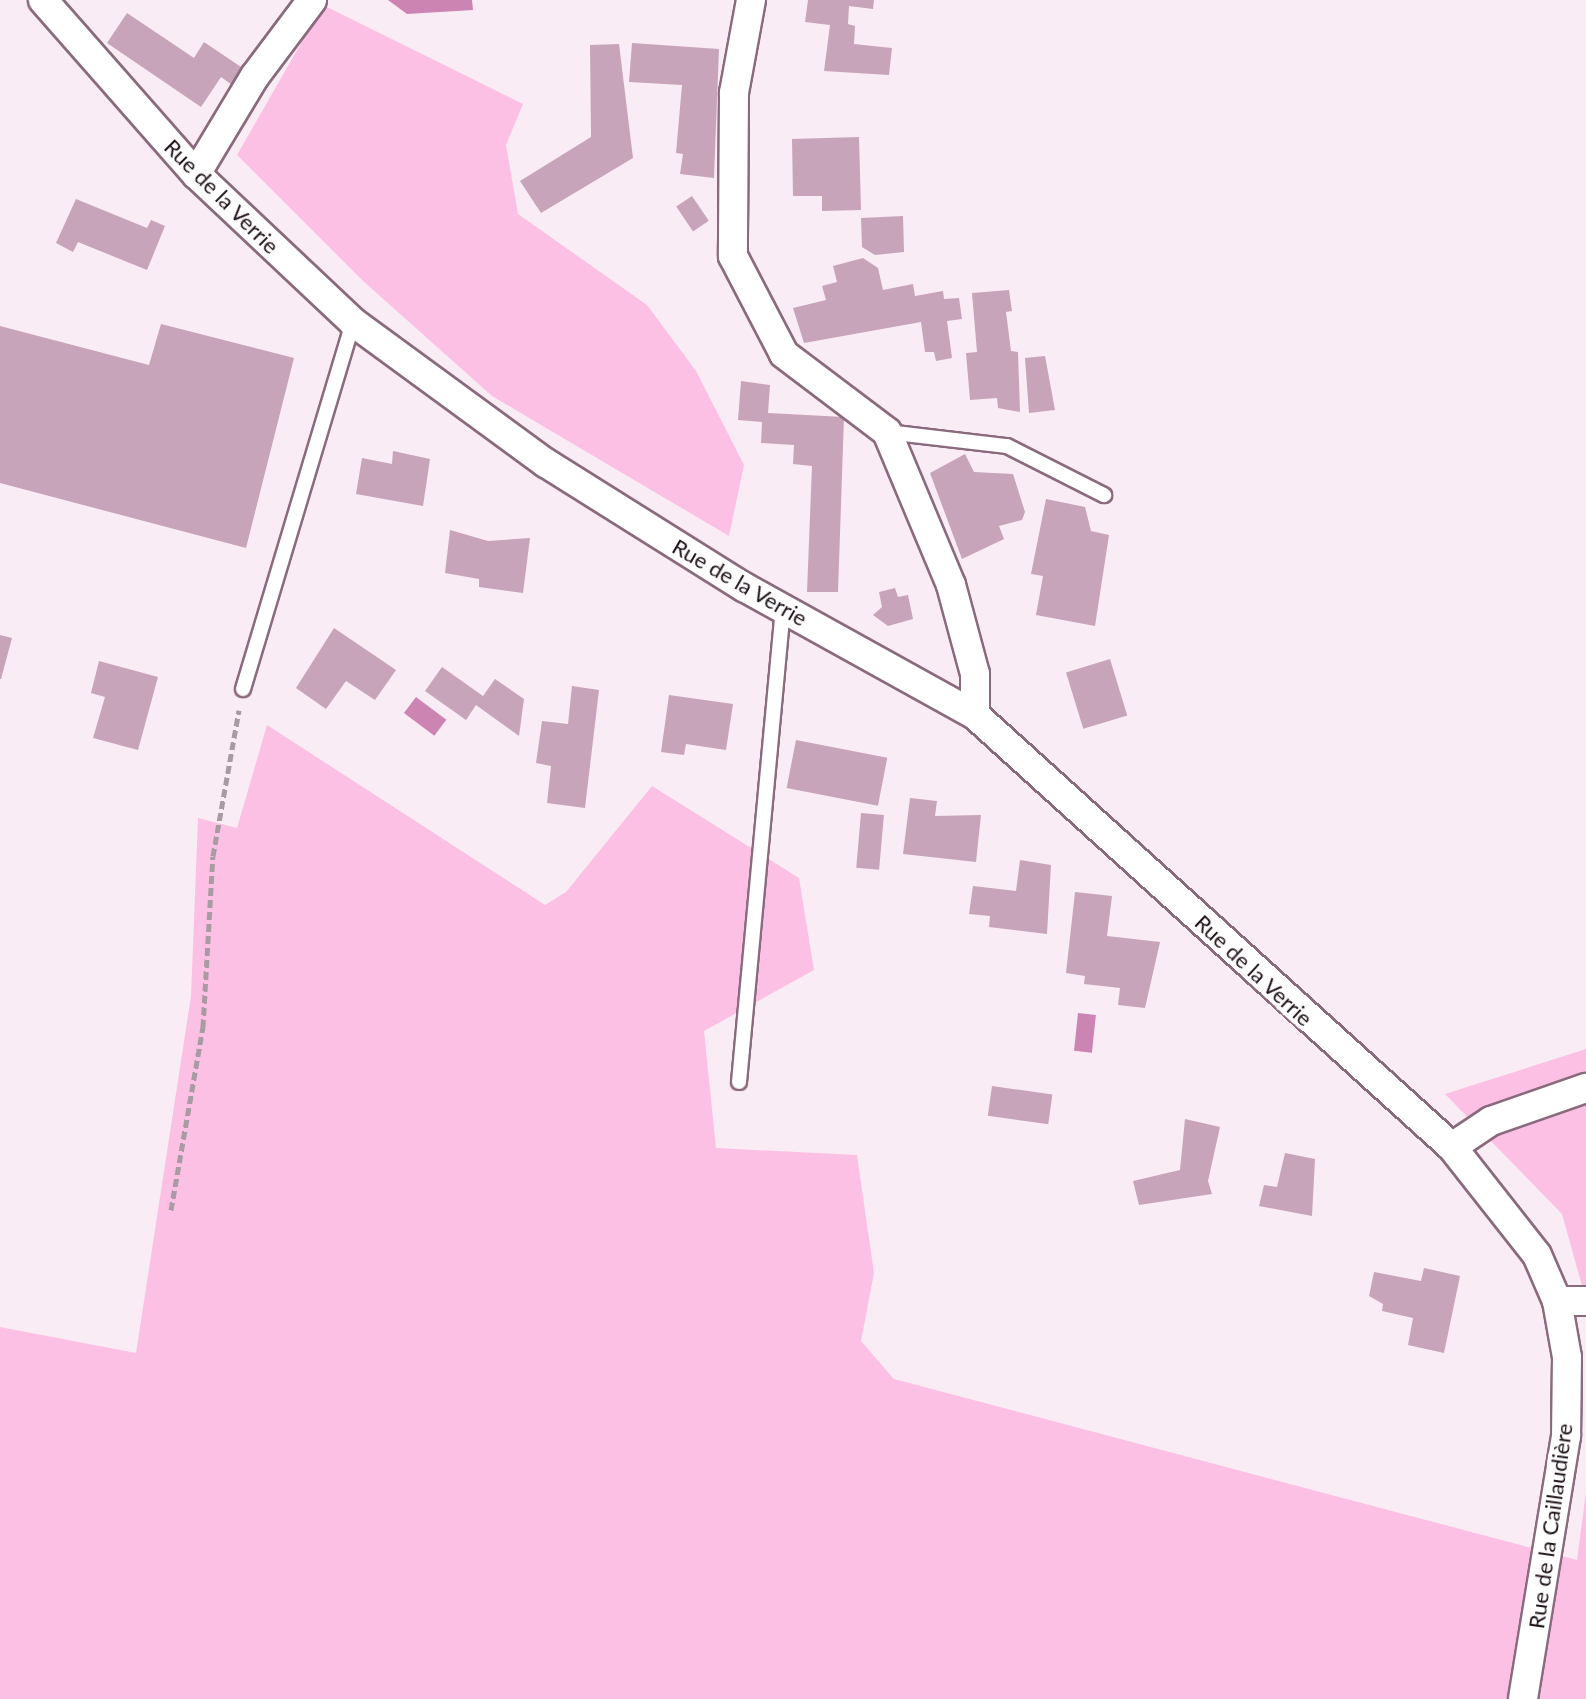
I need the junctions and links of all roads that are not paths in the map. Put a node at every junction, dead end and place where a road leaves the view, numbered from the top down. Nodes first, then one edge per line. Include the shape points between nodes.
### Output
1 (43, 0) edge
2 (312, 0) edge
3 (751, 0) edge
4 (196, 174) junction
5 (353, 322) junction
6 (887, 432) junction
7 (1104, 495) dead end
8 (783, 608) junction
9 (243, 689) road end
10 (975, 715) junction
11 (739, 1082) dead end
12 (1586, 1088) edge
13 (1452, 1147) junction
14 (1557, 1301) junction
15 (1586, 1301) edge
16 (1523, 1699) edge

1 - 4 street, Rue de la Verrie
2 - 4 street via 255,76
3 - 6 street via 734,93 733,256 784,354
4 - 5 street, Rue de la Verrie
5 - 8 street, Rue de la Verrie via 546,463
5 - 9 lane
6 - 7 lane via 1007,446
6 - 10 street via 951,585 975,674
8 - 10 street, Rue de la Verrie
8 - 11 lane
10 - 13 street, Rue de la Verrie
12 - 13 street via 1491,1121
13 - 14 street, Rue de la Caillaudière via 1537,1255
14 - 15 street
14 - 16 street, Rue de la Caillaudière via 1567,1357 1566,1436

